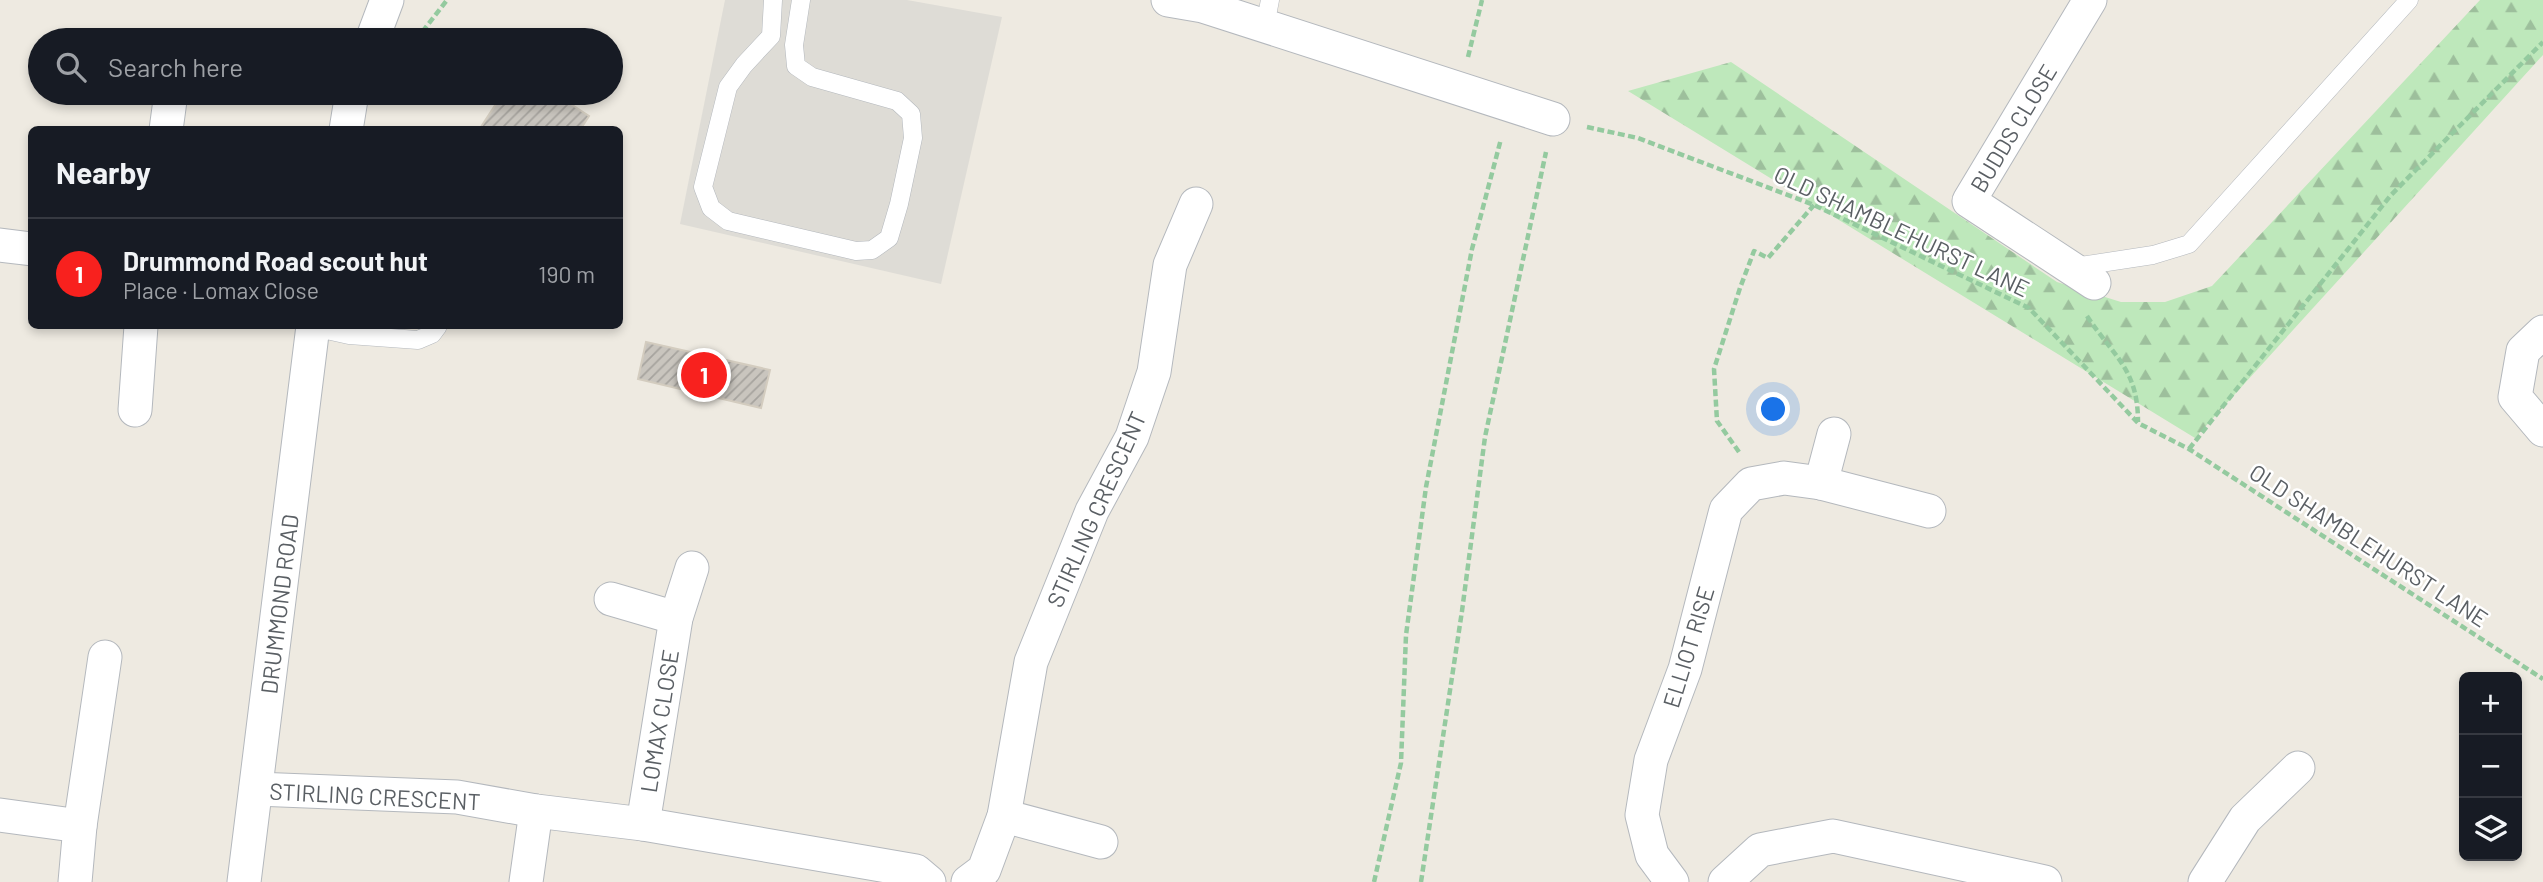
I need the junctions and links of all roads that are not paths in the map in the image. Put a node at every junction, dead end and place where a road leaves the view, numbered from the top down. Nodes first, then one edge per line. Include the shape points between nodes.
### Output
1 (387, 0) edge
2 (773, 0) edge
3 (801, 0) edge
4 (1168, 0) edge
5 (2090, 0) edge
6 (2409, 0) edge
7 (1267, 13) edge
8 (376, 28) edge
9 (169, 105) edge
10 (350, 105) edge
11 (1553, 119) road end
12 (167, 126) edge
13 (347, 126) edge
14 (1196, 204) dead end
15 (0, 245) edge
16 (28, 248) edge
17 (2082, 275) joint
18 (141, 329) edge
19 (313, 329) edge
20 (325, 329) edge
21 (436, 329) edge
22 (2543, 332) edge
23 (135, 410) dead end
24 (2543, 430) edge
25 (1834, 434) dead end
26 (1821, 482) junction
27 (1929, 511) dead end
28 (692, 568) dead end
29 (611, 599) dead end
30 (676, 618) junction
31 (106, 658) dead end
32 (2298, 768) dead end
33 (256, 789) junction
34 (536, 811) junction
35 (0, 815) edge
36 (1004, 816) junction
37 (643, 824) junction
38 (79, 826) junction
39 (1101, 842) dead end
40 (75, 882) edge
41 (244, 882) edge
42 (526, 882) edge
43 (929, 882) edge
44 (968, 882) edge
45 (1672, 882) edge
46 (1725, 882) edge
47 (2045, 882) edge
48 (2205, 882) edge

1 - 8 street
2 - 3 lane via 771,36 728,88 703,187 711,208 728,221 856,251 872,250 889,238 899,204 914,138 911,114 897,101 812,77 796,66 793,45
4 - 7 street
5 - 17 street, BUDDS CLOSE via 1969,201
6 - 17 lane via 2189,244
7 - 11 street via 1459,88
9 - 12 street
10 - 13 street
14 - 36 street, STIRLING CRESCENT via 1170,265 1154,372 1132,438 1092,511 1031,662
15 - 16 street
18 - 23 street
19 - 33 street, DRUMMOND ROAD
20 - 21 lane via 418,340
22 - 24 street via 2522,351 2515,397
25 - 26 street
26 - 27 street, ELLIOT RISE
26 - 45 street, ELLIOT RISE via 1784,478 1751,484 1727,510 1685,669 1651,760 1642,815 1652,855
28 - 30 street, LOMAX CLOSE
29 - 30 street, LOMAX CLOSE
30 - 37 street, LOMAX CLOSE
31 - 38 street
32 - 48 street via 2234,812
33 - 34 street, STIRLING CRESCENT via 457,797
33 - 41 street, DRUMMOND ROAD
34 - 37 street, STIRLING CRESCENT
34 - 42 street
35 - 38 street
36 - 39 street
36 - 44 street, STIRLING CRESCENT via 984,870
37 - 43 street, STIRLING CRESCENT via 916,871
38 - 40 street
46 - 47 street via 1760,850 1833,836

